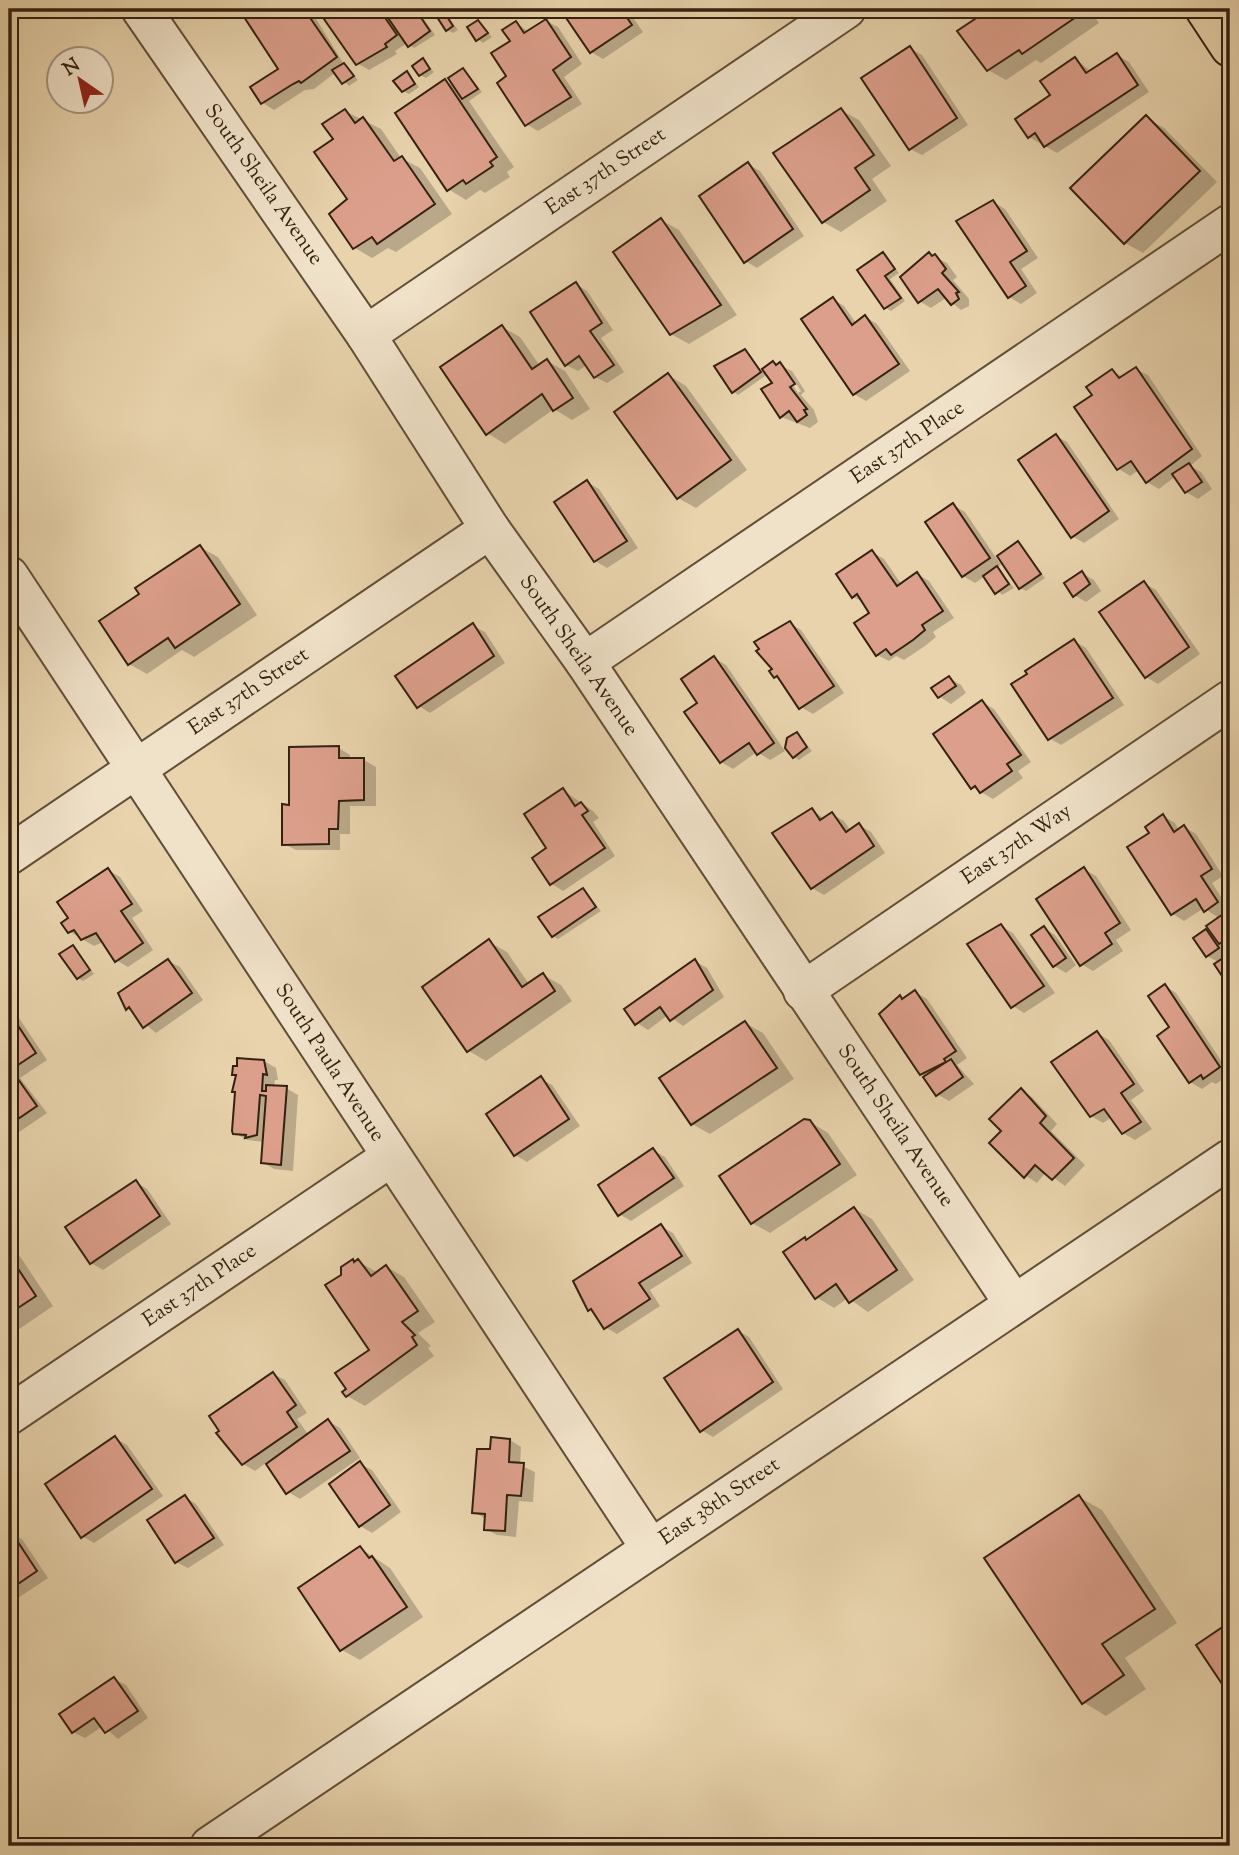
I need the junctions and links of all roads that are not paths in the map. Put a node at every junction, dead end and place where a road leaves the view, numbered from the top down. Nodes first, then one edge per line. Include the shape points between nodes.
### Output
1 (141, 9) edge
2 (845, 9) edge
3 (1205, 9) edge
4 (1230, 47) edge
5 (1230, 224) edge
6 (366, 335) junction
7 (490, 529) junction
8 (9, 576) edge
9 (585, 662) junction
10 (1230, 700) edge
11 (138, 767) junction
12 (9, 855) edge
13 (803, 991) junction
14 (391, 1157) junction
15 (1230, 1159) edge
16 (1014, 1304) junction
17 (9, 1415) edge
18 (651, 1549) junction
19 (210, 1846) edge

1 - 6 street, South Sheila Avenue
2 - 6 street, East 37th Street
3 - 4 main road
5 - 9 street, East 37th Place
6 - 7 street, South Sheila Avenue
7 - 9 street, South Sheila Avenue
7 - 11 street, East 37th Street
8 - 11 street, South Paula Avenue
9 - 13 street, South Sheila Avenue
10 - 13 street, East 37th Way
11 - 12 street, East 37th Street
11 - 14 street, South Paula Avenue
13 - 16 street, South Sheila Avenue
14 - 17 street, East 37th Place
14 - 18 street, South Paula Avenue
15 - 16 street, East 38th Street
16 - 18 street, East 38th Street
18 - 19 street, East 38th Street

